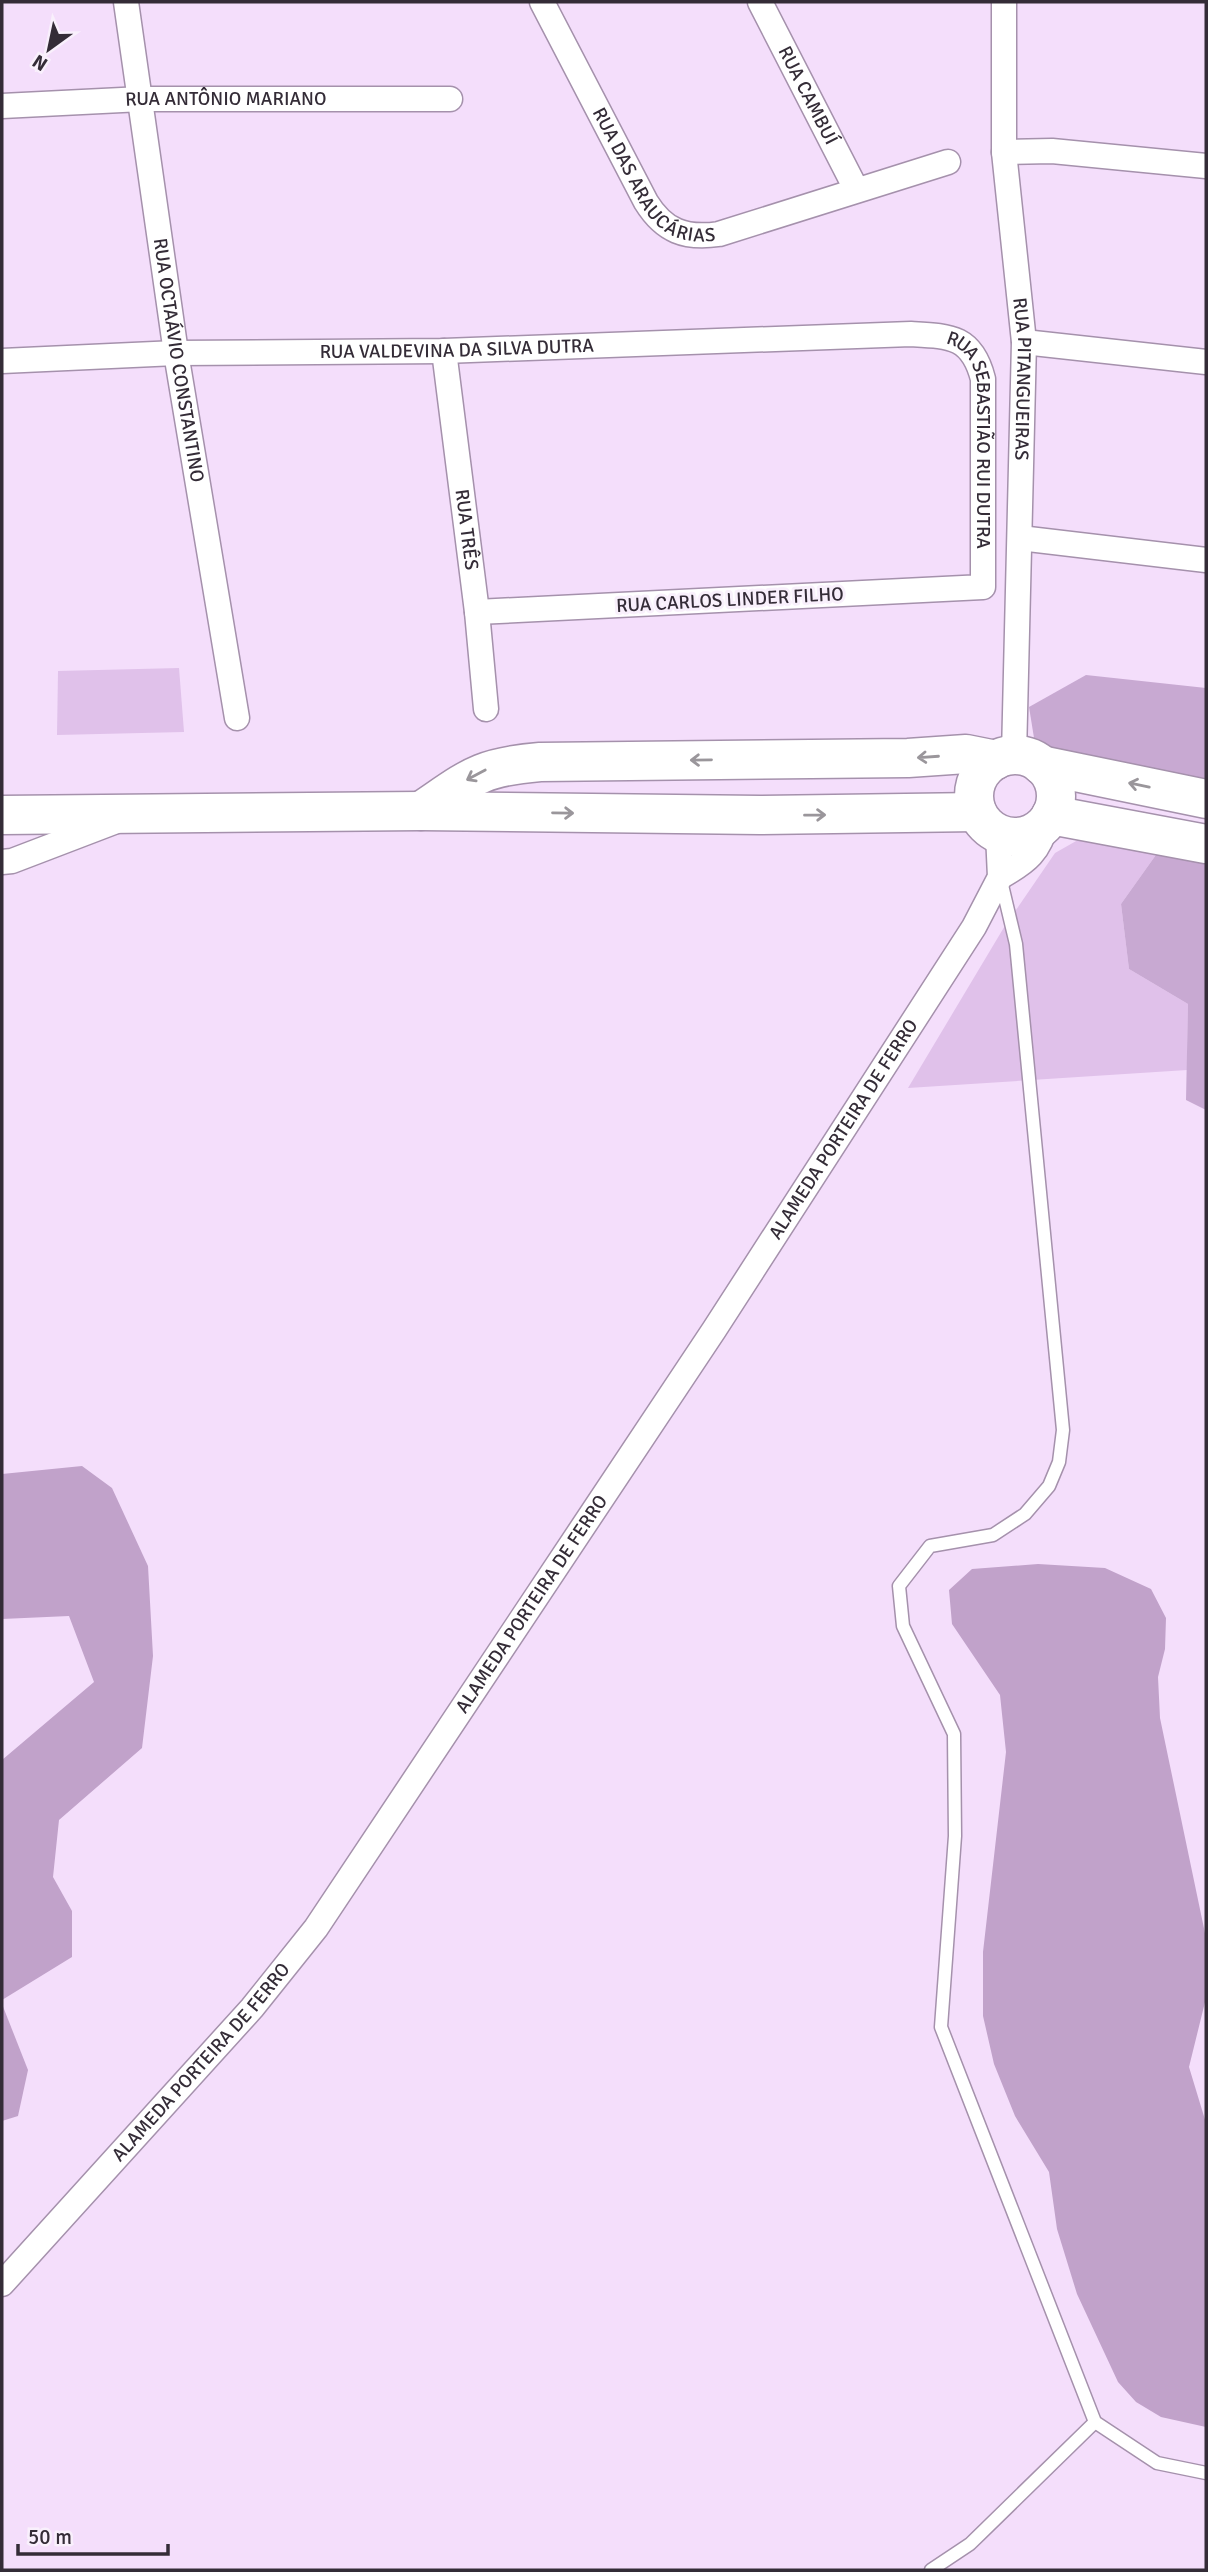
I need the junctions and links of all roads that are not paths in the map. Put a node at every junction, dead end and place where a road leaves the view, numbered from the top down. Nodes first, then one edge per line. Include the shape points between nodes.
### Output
1 (126, 2) edge
2 (542, 2) edge
3 (760, 2) edge
4 (1003, 2) edge
5 (142, 99) junction
6 (450, 99) dead end
7 (2, 106) edge
8 (1004, 152) junction
9 (948, 162) dead end
10 (1206, 166) edge
11 (856, 189) junction
12 (911, 334) joint
13 (1024, 342) junction
14 (444, 351) junction
15 (176, 353) junction
16 (2, 361) edge
17 (1206, 362) edge
18 (1020, 538) junction
19 (1206, 560) edge
20 (983, 587) joint
21 (477, 612) junction
22 (486, 709) dead end
23 (237, 718) dead end
24 (762, 759) junction
25 (1017, 760) junction
26 (1206, 799) edge
27 (421, 811) junction
28 (135, 814) junction
29 (2, 815) edge
30 (760, 816) junction
31 (1049, 818) junction
32 (987, 823) junction
33 (1206, 845) edge
34 (2, 862) edge
35 (1000, 877) junction
36 (2, 2284) edge
37 (1095, 2422) junction
38 (1206, 2473) edge
39 (930, 2570) edge

1 - 5 street, RUA OCTAÁVIO CONSTANTINO
2 - 11 street, RUA DAS ARAUCÁRIAS via 646,202 669,229 694,237 719,234
3 - 11 street, RUA CAMBUÍ
4 - 8 street, RUA PITANGUEIRAS
5 - 6 street, RUA ANTÔNIO MARIANO
5 - 7 street, RUA ANTÔNIO MARIANO
5 - 15 street, RUA OCTAÁVIO CONSTANTINO
8 - 10 street via 1052,151
8 - 13 street, RUA PITANGUEIRAS
9 - 11 street, RUA DAS ARAUCÁRIAS
12 - 14 street, RUA VALDEVINA DA SILVA DUTRA
12 - 20 street, RUA SEBASTIÃO RUI DUTRA via 945,335 965,344 978,360 983,379
13 - 17 street
13 - 18 street, RUA PITANGUEIRAS
14 - 15 street, RUA VALDEVINA DA SILVA DUTRA
14 - 21 street, RUA TRÊS
15 - 16 street, RUA VALDEVINA DA SILVA DUTRA
15 - 23 street, RUA OCTAÁVIO CONSTANTINO
18 - 19 street
18 - 25 street, RUA PITANGUEIRAS
20 - 21 street, RUA CARLOS LINDER FILHO
21 - 22 street, RUA TRÊS
25 -> 24 main road via 966,754
24 -> 27 main road via 500,765 477,773
24 - 30 main road
26 -> 25 main road
25 - 31 main road via 1055,789
25 - 32 main road via 987,766 976,782 974,792
27 - 28 main road
27 -> 30 main road
28 - 29 main road
28 - 34 street
30 -> 32 main road
31 - 32 main road via 1029,835 1008,836
31 - 33 main road
31 - 35 street via 1033,856
32 - 35 street
35 - 36 street, ALAMEDA PORTEIRA DE FERRO via 940,981 728,1309 316,1928 252,2008
35 - 37 lane via 1019,971 1063,1430 1059,1462 1049,1486 1025,1514 993,1535 930,1546 899,1586 903,1626 954,1734 956,1836 941,2027
37 - 38 lane via 1157,2463
37 - 39 lane via 970,2544

